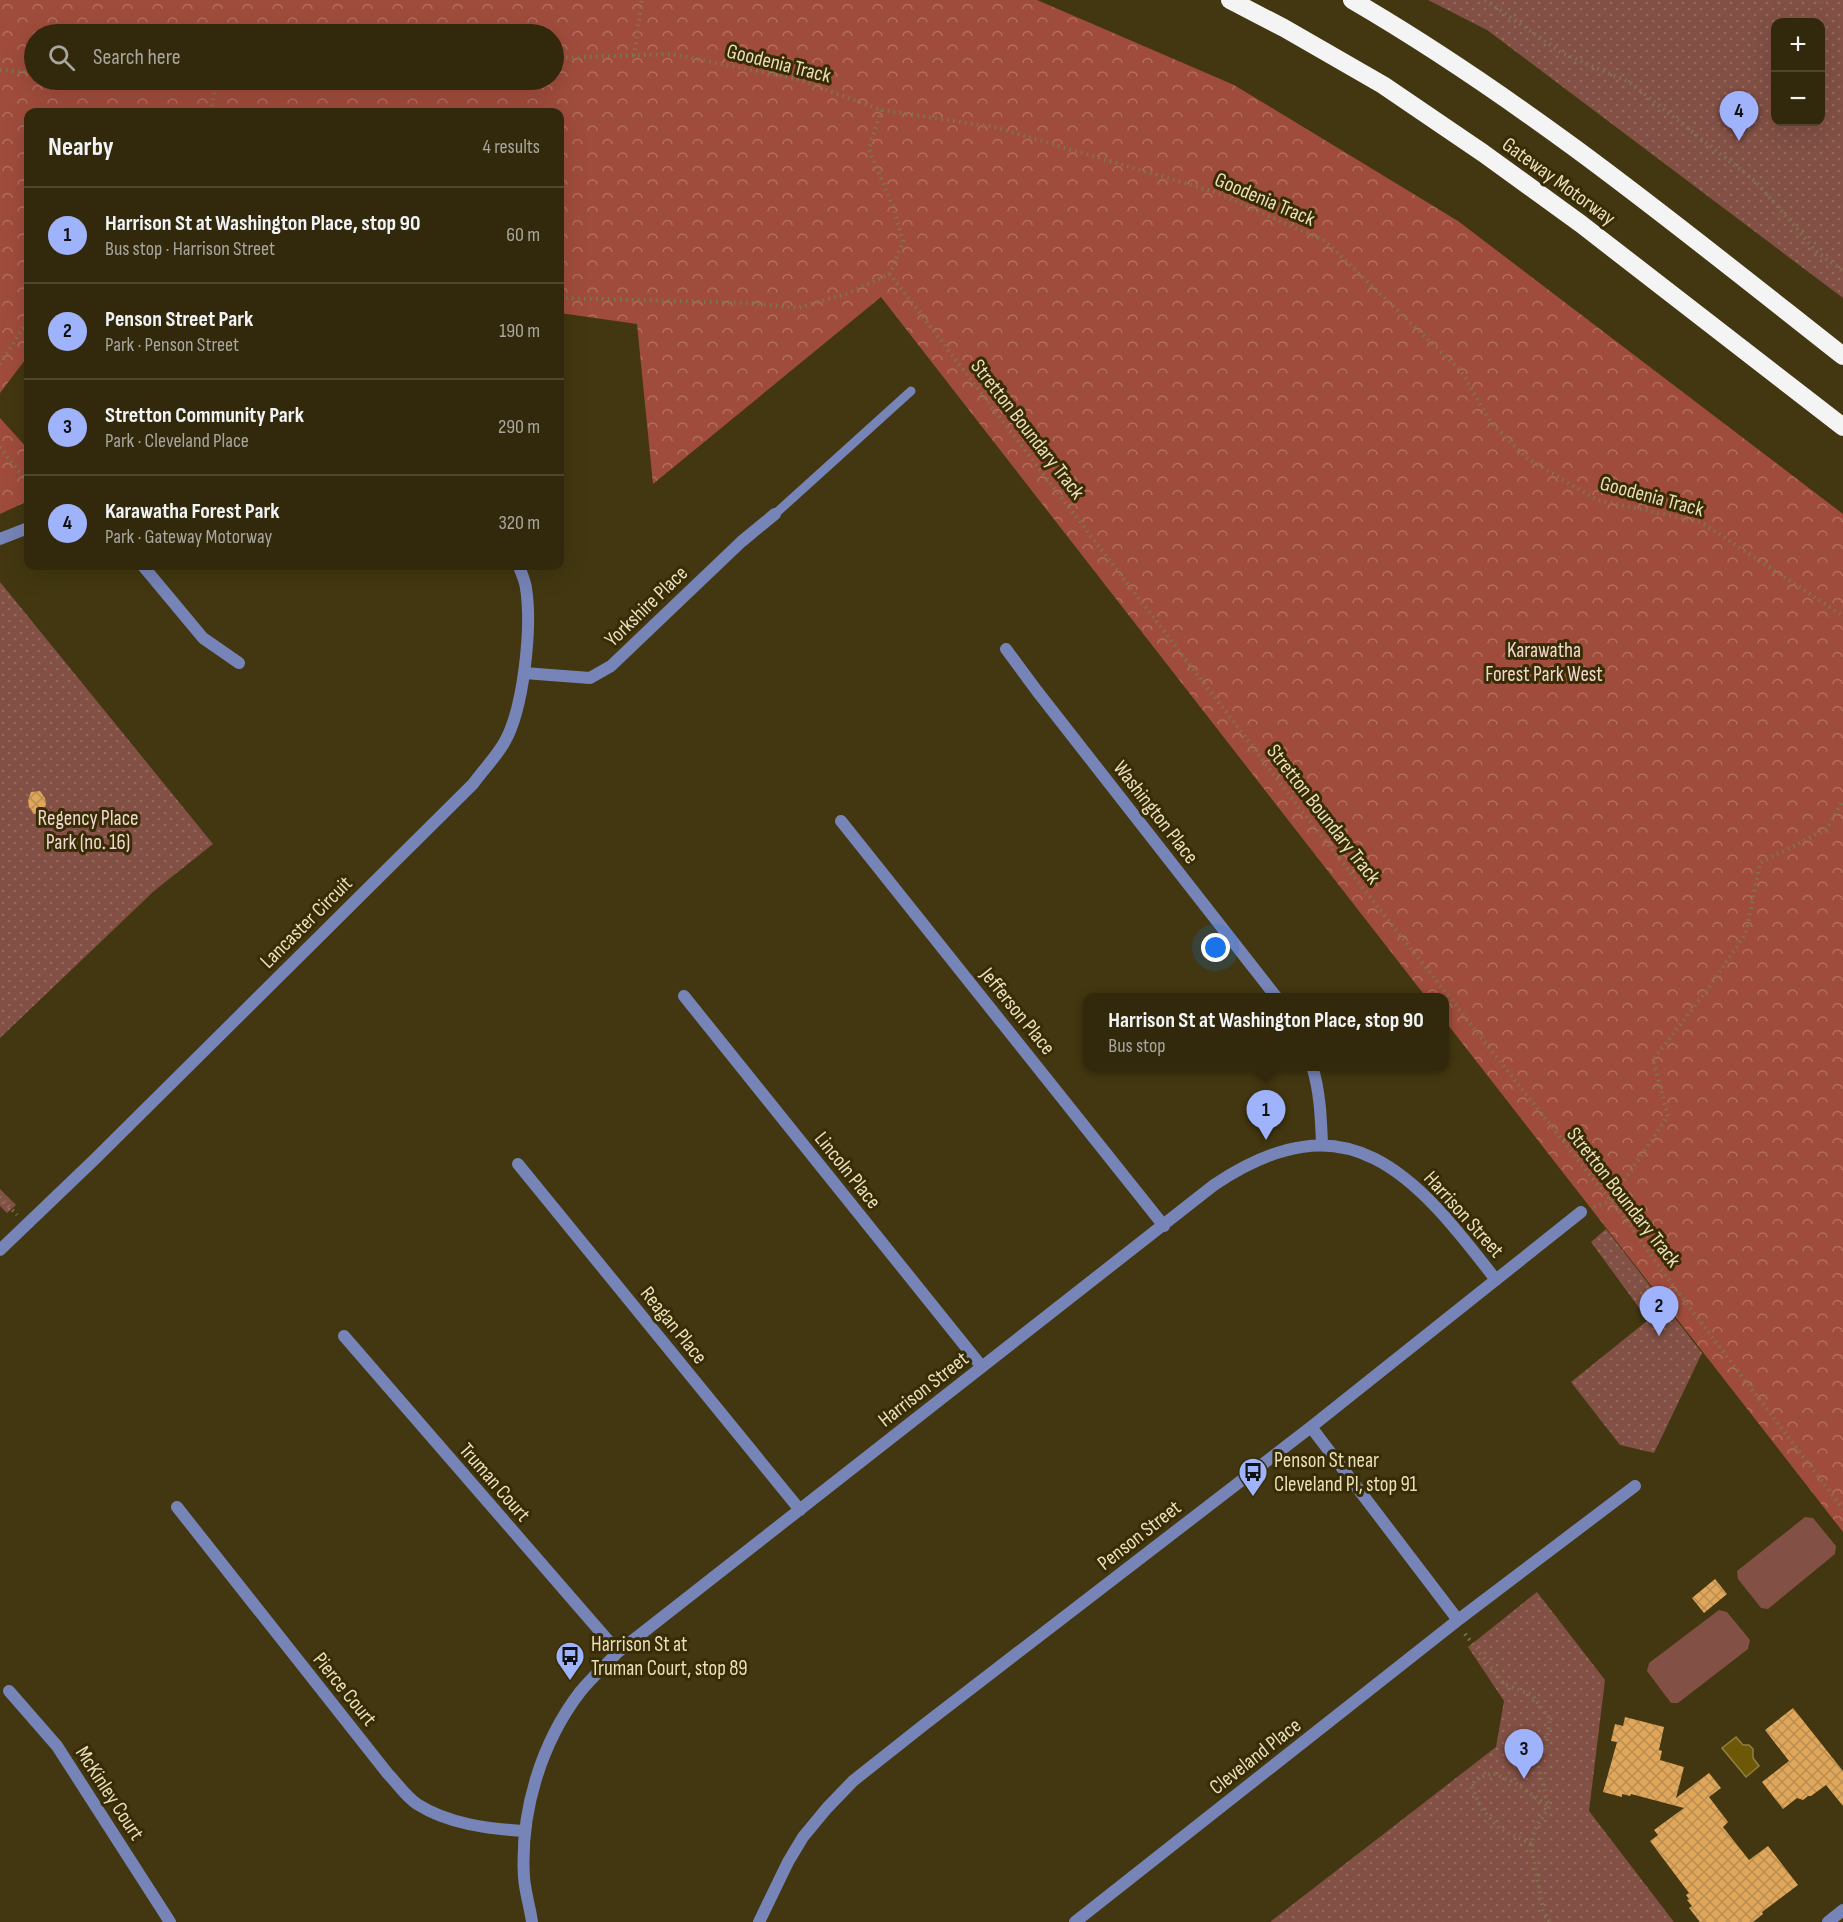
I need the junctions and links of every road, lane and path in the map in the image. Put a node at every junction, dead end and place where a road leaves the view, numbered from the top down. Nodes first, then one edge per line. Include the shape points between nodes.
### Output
1 (642, 0) edge
2 (1230, 0) edge
3 (1352, 0) edge
4 (1485, 0) edge
5 (634, 56) junction
6 (564, 58) edge
7 (0, 70) edge
8 (24, 72) edge
9 (215, 90) edge
10 (212, 108) edge
11 (881, 110) junction
12 (1843, 271) edge
13 (891, 274) junction
14 (564, 298) edge
15 (24, 326) edge
16 (1843, 357) edge
17 (0, 364) edge
18 (910, 391) dead end
19 (1843, 427) edge
20 (0, 447) edge
21 (24, 479) edge
22 (775, 514) joint
23 (24, 530) edge
24 (0, 539) edge
25 (147, 570) edge
26 (520, 570) edge
27 (1843, 616) edge
28 (1006, 648) dead end
29 (239, 663) dead end
30 (524, 673) junction
31 (1843, 800) edge
32 (841, 821) dead end
33 (1273, 993) edge
34 (1446, 993) edge
35 (684, 996) dead end
36 (1449, 997) edge
37 (1314, 1071) edge
38 (1322, 1144) junction
39 (518, 1164) dead end
40 (0, 1197) edge
41 (1610, 1201) junction
42 (1581, 1212) dead end
43 (26, 1224) junction
44 (1164, 1226) junction
45 (0, 1250) edge
46 (1496, 1280) junction
47 (344, 1336) dead end
48 (982, 1367) junction
49 (1311, 1427) junction
50 (1635, 1486) dead end
51 (177, 1507) dead end
52 (1843, 1509) edge
53 (800, 1510) junction
54 (1458, 1620) junction
55 (618, 1652) junction
56 (9, 1691) dead end
57 (1549, 1807) junction
58 (525, 1831) junction
59 (1531, 1844) junction
60 (1843, 1910) edge
61 (170, 1922) edge
62 (532, 1922) edge
63 (759, 1922) edge
64 (1075, 1922) edge
65 (1550, 1922) edge
66 (1828, 1922) edge

1 - 5 path
2 - 19 highway, Gateway Motorway via 1383,85 1483,153
3 - 16 highway, Gateway Motorway via 1470,73 1558,135
4 - 12 path via 1562,53 1637,88 1756,182 1817,252
5 - 6 path, Goodenia Track
5 - 11 path, Goodenia Track via 672,54 797,79
7 - 8 path
9 - 10 path
11 - 13 path via 869,149 903,241
11 - 27 path, Goodenia Track via 994,127 1087,154 1215,192 1325,241 1461,371 1491,423 1528,459 1597,500 1701,522
13 - 14 path via 846,294 798,308 751,303
13 - 34 path, Stretton Boundary Track
15 - 17 path
18 - 22 lane
20 - 21 path
22 - 30 street, Yorkshire Place via 611,666 590,678
23 - 24 street
25 - 29 street via 203,638
26 - 30 street, Lancaster Circuit via 526,587
28 - 33 street, Washington Place
30 - 43 street, Lancaster Circuit via 504,742 473,784
31 - 41 path via 1827,829 1760,863 1746,933 1653,1060 1668,1116
32 - 44 street, Jefferson Place
35 - 48 street, Lincoln Place
36 - 41 path, Stretton Boundary Track
37 - 38 street
38 - 44 street, Harrison Street via 1284,1150 1250,1163 1214,1185
38 - 46 street, Harrison Street via 1357,1151 1387,1165 1416,1186
39 - 53 street, Reagan Place
40 - 43 path
41 - 52 path, Stretton Boundary Track
42 - 46 street, Penson Street
43 - 45 street, Lancaster Circuit
44 - 48 street, Harrison Street
46 - 49 street, Penson Street
47 - 55 street, Truman Court
48 - 53 street, Harrison Street
49 - 54 street
49 - 63 street, Penson Street via 853,1781 803,1837
50 - 54 street, Cleveland Place
51 - 58 street, Pierce Court via 388,1774 417,1803 454,1821
53 - 55 street, Harrison Street
54 - 57 path via 1464,1634 1504,1684 1532,1695 1550,1719 1546,1748 1537,1762
54 - 64 street, Cleveland Place
55 - 58 street, Harrison Street via 581,1690 559,1722 537,1772
56 - 61 street, McKinley Court via 57,1746
57 - 59 path
57 - 59 path via 1514,1782 1492,1773 1475,1779 1472,1788 1482,1809 1499,1828
58 - 62 street, Harrison Street via 524,1877
59 - 65 path via 1543,1910
60 - 66 street

